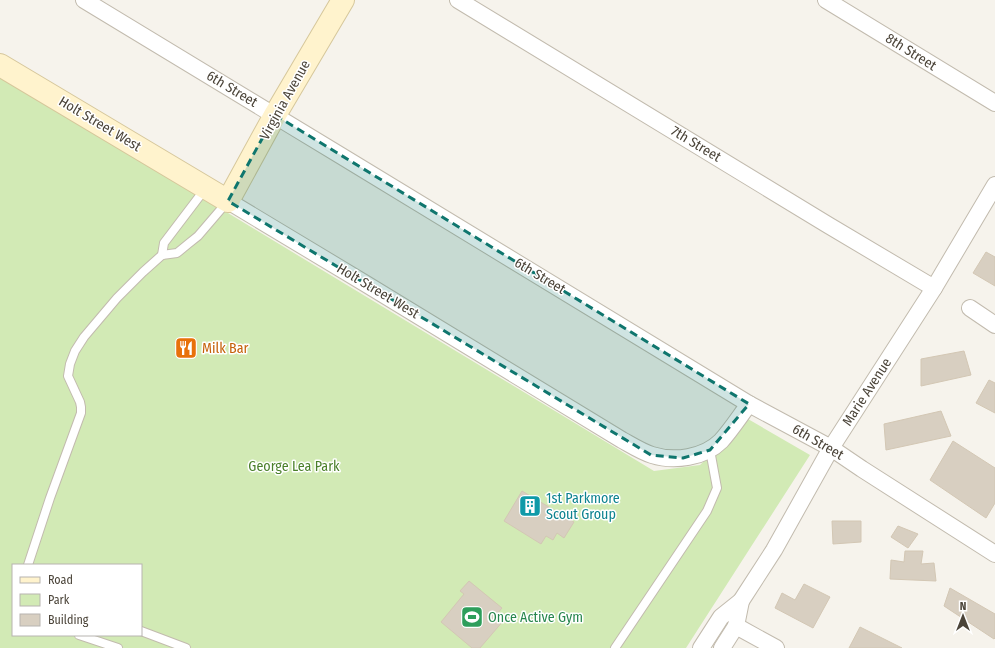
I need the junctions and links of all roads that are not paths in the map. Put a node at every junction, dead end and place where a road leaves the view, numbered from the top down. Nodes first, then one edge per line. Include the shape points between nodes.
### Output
1 (84, 0) edge
2 (342, 0) edge
3 (458, 0) edge
4 (826, 0) edge
5 (0, 65) edge
6 (995, 103) edge
7 (275, 115) junction
8 (995, 185) edge
9 (206, 188) junction
10 (228, 202) junction
11 (162, 255) junction
12 (934, 288) junction
13 (970, 308) dead end
14 (995, 324) edge
15 (749, 404) junction
16 (831, 448) junction
17 (710, 450) junction
18 (995, 554) edge
19 (28, 564) edge
20 (741, 601) junction
21 (736, 626) junction
22 (142, 630) edge
23 (82, 636) edge
24 (118, 648) edge
25 (186, 648) edge
26 (615, 648) edge
27 (701, 648) edge
28 (722, 648) edge
29 (776, 648) edge

1 - 7 street, 6th Street
2 - 7 street, Virginia Avenue
3 - 12 street, 7th Street
4 - 6 street, 8th Street
5 - 9 street, Holt Street West
7 - 10 street, Virginia Avenue
7 - 15 street, 6th Street
8 - 12 street, Marie Avenue
9 - 10 street, Holt Street West
9 - 11 lane via 164,243
10 - 11 lane via 183,249 177,253
10 - 17 street, Holt Street West via 633,446 651,455 668,459 699,455
11 - 19 lane via 117,298 75,351 68,376 80,402 81,413
12 - 16 street, Marie Avenue
13 - 14 street
15 - 16 street, 6th Street
15 - 17 street, Holt Street West
16 - 18 street, 6th Street
16 - 20 street, Marie Avenue via 774,550
17 - 26 lane via 717,488 708,511
20 - 21 street, Marie Avenue
20 - 27 street, Marie Avenue via 721,617
21 - 28 street, Marie Avenue
21 - 29 street
22 - 25 lane
23 - 24 lane

